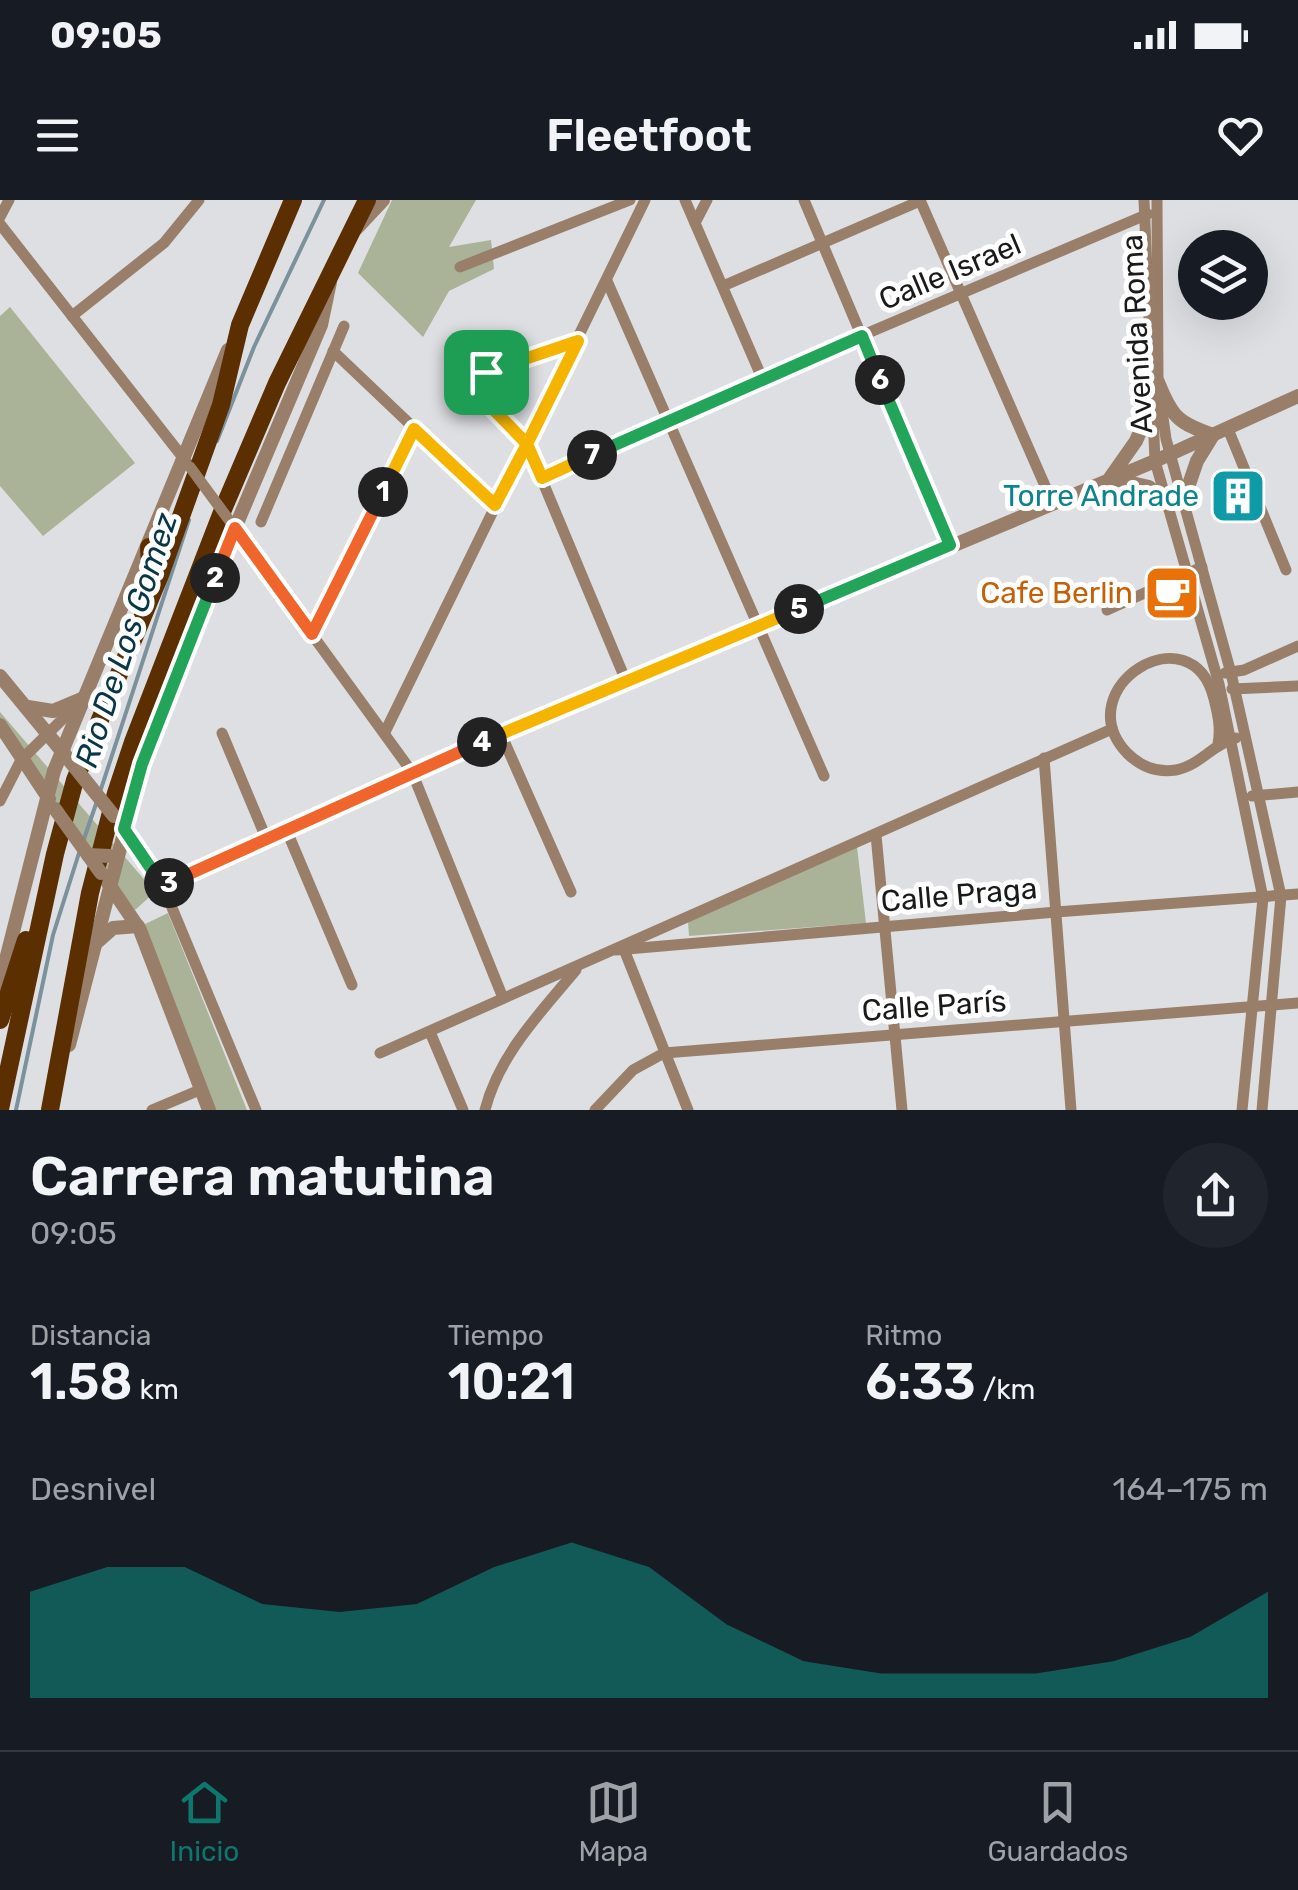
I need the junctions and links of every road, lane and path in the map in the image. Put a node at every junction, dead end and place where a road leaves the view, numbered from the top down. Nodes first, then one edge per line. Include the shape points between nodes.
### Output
1 (8, 200) edge
2 (199, 200) edge
3 (293, 200) edge
4 (367, 200) edge
5 (383, 200) edge
6 (630, 200) edge
7 (645, 200) edge
8 (685, 200) edge
9 (706, 200) edge
10 (804, 200) edge
11 (920, 200) edge
12 (1144, 200) edge
13 (1153, 209) edge
14 (0, 220) edge
15 (695, 223) junction
16 (352, 233) junction
17 (822, 242) junction
18 (460, 268) dead end
19 (330, 276) junction
20 (607, 281) junction
21 (722, 286) junction
22 (961, 295) junction
23 (1153, 304) junction
24 (72, 316) junction
25 (240, 325) junction
26 (344, 326) dead end
27 (862, 336) junction
28 (578, 341) junction
29 (333, 351) junction
30 (762, 378) junction
31 (1158, 382) junction
32 (1298, 396) edge
33 (1150, 406) junction
34 (668, 421) junction
35 (414, 429) junction
36 (1228, 429) junction
37 (1213, 436) junction
38 (527, 444) junction
39 (1162, 458) junction
40 (187, 463) junction
41 (542, 478) junction
42 (1110, 478) junction
43 (1053, 504) junction
44 (1176, 504) junction
45 (495, 505) junction
46 (261, 522) dead end
47 (232, 524) junction
48 (950, 545) junction
49 (148, 548) junction
50 (1202, 567) junction
51 (1286, 570) dead end
52 (1186, 573) junction
53 (1108, 610) dead end
54 (757, 626) junction
55 (312, 634) junction
56 (1298, 646) edge
57 (1231, 674) junction
58 (0, 676) edge
59 (1214, 679) junction
60 (626, 681) junction
61 (1298, 686) edge
62 (1235, 690) junction
63 (84, 698) junction
64 (25, 705) junction
65 (0, 725) edge
66 (1112, 729) junction
67 (47, 732) junction
68 (385, 732) junction
69 (222, 733) dead end
70 (500, 734) junction
71 (1245, 736) junction
72 (1225, 742) junction
73 (64, 752) junction
74 (1044, 758) junction
75 (21, 760) junction
76 (412, 772) junction
77 (824, 776) dead end
78 (75, 780) junction
79 (1298, 792) edge
80 (46, 795) junction
81 (1259, 796) junction
82 (1244, 797) junction
83 (0, 801) edge
84 (124, 829) junction
85 (286, 829) junction
86 (876, 834) junction
87 (266, 838) junction
88 (55, 854) junction
89 (88, 855) junction
90 (114, 856) junction
91 (106, 880) junction
92 (163, 886) junction
93 (570, 892) dead end
94 (1298, 894) edge
95 (1281, 896) junction
96 (1264, 898) junction
97 (1056, 912) junction
98 (138, 926) junction
99 (884, 926) junction
100 (95, 943) junction
101 (621, 949) junction
102 (579, 967) junction
103 (0, 983) edge
104 (352, 986) dead end
105 (502, 998) junction
106 (1298, 1003) edge
107 (1272, 1004) junction
108 (1254, 1006) junction
109 (0, 1020) edge
110 (1066, 1022) junction
111 (430, 1032) junction
112 (896, 1034) junction
113 (380, 1053) dead end
114 (664, 1054) junction
115 (60, 1065) junction
116 (202, 1090) junction
117 (0, 1109) edge
118 (50, 1110) edge
119 (152, 1110) edge
120 (209, 1110) edge
121 (256, 1110) edge
122 (463, 1110) edge
123 (485, 1110) edge
124 (596, 1110) edge
125 (688, 1110) edge
126 (902, 1110) edge
127 (1071, 1110) edge
128 (1242, 1110) edge
129 (1262, 1110) edge

1 - 14 street
2 - 24 street via 164,243
3 - 25 main road
4 - 16 main road
5 - 16 street
6 - 18 street
7 - 20 street
8 - 15 street
9 - 15 street
10 - 17 street
11 - 17 street
11 - 22 street
12 - 13 street, Avenida Roma
13 - 22 street, Calle Israel
13 - 23 street, Avenida Roma
14 - 24 street
15 - 21 street
16 - 19 main road
17 - 21 street
17 - 27 street
19 - 47 street via 321,324
19 - 115 main road via 224,507 127,759 90,893
20 - 28 street
20 - 34 street
21 - 30 street
22 - 27 street, Calle Israel
22 - 43 street
23 - 31 street, Avenida Roma
23 - 33 street, Avenida Roma
24 - 40 street
25 - 40 street
25 - 78 main road via 194,482
26 - 29 street
27 - 30 street, Calle Israel
27 - 48 street
28 - 38 street
28 - 38 street via 493,368 480,380 492,408
29 - 35 street
29 - 46 street
30 - 34 street, Calle Israel
31 - 37 street via 1176,418
31 - 39 street, Avenida Roma
32 - 36 street
33 - 39 street, Avenida Roma
33 - 42 street
34 - 41 street, Calle Israel
34 - 54 street
35 - 45 street
35 - 55 street
36 - 37 street
36 - 51 street
37 - 39 street
37 - 44 street
38 - 41 street
38 - 45 street
39 - 42 street
39 - 44 street, Avenida Roma
40 - 47 street, bridge
40 - 49 street
41 - 60 street
42 - 43 street
42 - 44 street
43 - 48 street
44 - 50 street, Avenida Roma
44 - 52 street, Avenida Roma
45 - 68 street
47 - 55 street
47 - 84 street
48 - 54 street
49 - 63 street
49 - 78 main road via 145,589 78,754
50 - 52 street
50 - 57 street, Avenida Roma
52 - 53 street
52 - 59 street, Avenida Roma
54 - 60 street
54 - 77 street
55 - 68 street
56 - 57 street
57 - 59 street
57 - 62 street, Avenida Roma
58 - 64 street
59 - 62 street
59 - 66 street via 1182,659 1144,665 1116,692
59 - 72 street, Avenida Roma
60 - 70 street
61 - 62 street
62 - 71 street, Avenida Roma
63 - 64 street via 53,711
63 - 67 street
63 - 73 street
64 - 67 street
65 - 75 street
66 - 72 street via 1136,762 1155,770 1184,768
66 - 74 street
67 - 73 street
67 - 75 street
68 - 76 street
69 - 87 street
70 - 76 street
70 - 93 street
71 - 72 street
71 - 81 street, Avenida Roma
72 - 82 street, Avenida Roma
73 - 80 street
73 - 84 street, bridge
74 - 86 street
74 - 97 street
75 - 80 street
75 - 83 street
76 - 85 street
76 - 105 street
78 - 88 main road
79 - 81 street
80 - 89 street, bridge
80 - 103 street
81 - 82 street
81 - 95 street, Avenida Roma
82 - 96 street, Avenida Roma
84 - 90 street
84 - 92 street
85 - 87 street
85 - 104 street
86 - 99 street
86 - 101 street
87 - 92 street
88 - 109 main road
88 - 117 main road
89 - 90 street, bridge
89 - 91 street, bridge
90 - 91 street
91 - 98 street
91 - 100 street
92 - 121 street
94 - 95 street, Calle Praga
95 - 96 street, Calle Praga
95 - 107 street, Avenida Roma
96 - 97 street, Calle Praga
96 - 108 street, Avenida Roma
97 - 99 street, Calle Praga
97 - 110 street
98 - 100 street via 113,928
98 - 116 street
99 - 101 street, Calle Praga
99 - 112 street
100 - 115 street
101 - 102 street
101 - 114 street
102 - 105 street
102 - 123 street via 517,1042
105 - 111 street
106 - 107 street, Calle París
107 - 108 street, Calle París
107 - 129 street, Avenida Roma
108 - 110 street, Calle París
108 - 128 street, Avenida Roma
110 - 112 street, Calle París
110 - 127 street
111 - 113 street
111 - 122 street
112 - 114 street, Calle París
112 - 126 street
114 - 124 street, Calle París via 632,1070
114 - 125 street
115 - 118 main road
116 - 119 street
116 - 120 street

